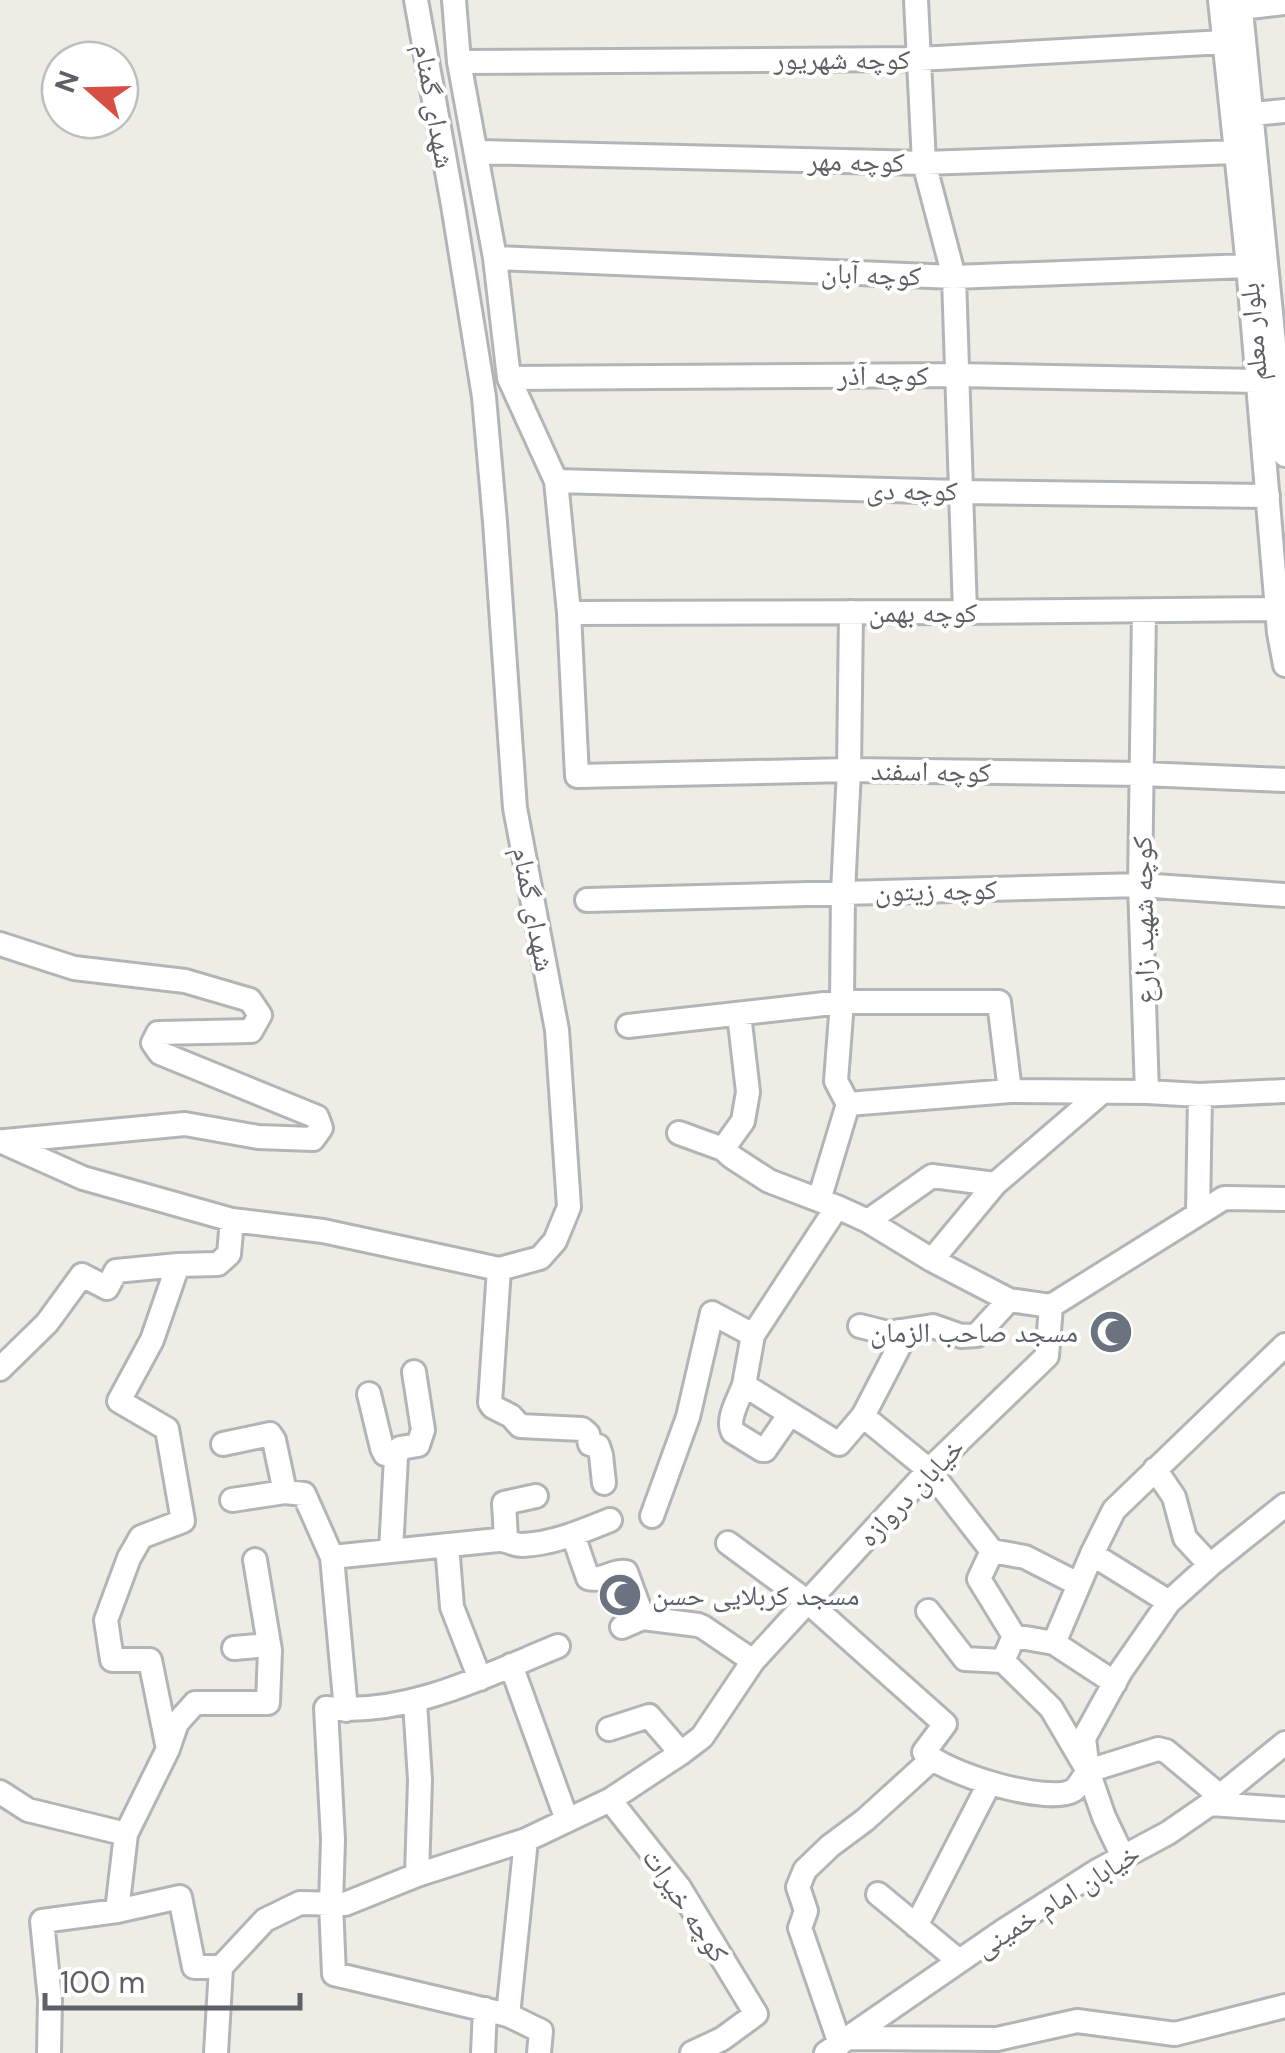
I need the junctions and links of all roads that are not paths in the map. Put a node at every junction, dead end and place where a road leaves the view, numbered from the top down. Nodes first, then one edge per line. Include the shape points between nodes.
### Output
1 (416, 0) edge
2 (454, 0) edge
3 (916, 0) edge
4 (1234, 2) edge
5 (1285, 3) edge
6 (1224, 42) junction
7 (919, 59) junction
8 (459, 62) junction
9 (1285, 111) edge
10 (1252, 114) junction
11 (476, 152) junction
12 (1237, 152) junction
13 (924, 162) junction
14 (1274, 231) edge
15 (495, 258) junction
16 (1248, 266) junction
17 (954, 278) junction
18 (957, 375) junction
19 (509, 378) junction
20 (1258, 381) junction
21 (1285, 455) edge
22 (556, 481) junction
23 (960, 492) junction
24 (1268, 496) junction
25 (1277, 609) junction
26 (1144, 611) junction
27 (569, 612) junction
28 (851, 612) junction
29 (966, 612) junction
30 (1285, 664) edge
31 (850, 770) junction
32 (1143, 774) junction
33 (1285, 780) edge
34 (1140, 885) junction
35 (842, 892) junction
36 (1285, 895) edge
37 (587, 900) dead end
38 (0, 944) edge
39 (842, 1002) junction
40 (739, 1014) junction
41 (628, 1026) dead end
42 (1010, 1091) junction
43 (1285, 1091) edge
44 (1147, 1092) junction
45 (1101, 1093) junction
46 (1200, 1095) junction
47 (848, 1104) junction
48 (679, 1133) dead end
49 (1, 1141) edge
50 (723, 1149) junction
51 (994, 1184) junction
52 (1285, 1199) edge
53 (828, 1203) junction
54 (1198, 1213) junction
55 (232, 1220) junction
56 (868, 1221) junction
57 (932, 1260) junction
58 (178, 1265) junction
59 (499, 1269) junction
60 (1009, 1300) junction
61 (1050, 1306) junction
62 (860, 1326) dead end
63 (899, 1332) junction
64 (753, 1335) junction
65 (1285, 1345) edge
66 (0, 1370) edge
67 (414, 1372) dead end
68 (744, 1385) junction
69 (369, 1394) dead end
70 (790, 1414) junction
71 (863, 1416) junction
72 (224, 1444) dead end
73 (396, 1457) junction
74 (1155, 1469) junction
75 (929, 1470) junction
76 (604, 1484) dead end
77 (285, 1492) junction
78 (536, 1496) dead end
79 (232, 1500) dead end
80 (1285, 1504) edge
81 (652, 1516) dead end
82 (610, 1520) dead end
83 (573, 1535) junction
84 (506, 1540) junction
85 (728, 1542) dead end
86 (448, 1545) junction
87 (391, 1551) junction
88 (992, 1551) junction
89 (1092, 1554) junction
90 (332, 1558) junction
91 (255, 1560) dead end
92 (1210, 1565) junction
93 (1078, 1584) junction
94 (808, 1602) junction
95 (1169, 1602) junction
96 (928, 1610) dead end
97 (1014, 1636) junction
98 (1054, 1643) junction
99 (269, 1645) junction
100 (558, 1646) dead end
101 (234, 1648) dead end
102 (752, 1661) junction
103 (1003, 1661) junction
104 (510, 1666) junction
105 (480, 1679) junction
106 (1115, 1684) junction
107 (415, 1702) junction
108 (346, 1710) junction
109 (609, 1730) dead end
110 (1285, 1742) edge
111 (168, 1750) junction
112 (682, 1753) junction
113 (932, 1760) junction
114 (1088, 1770) junction
115 (989, 1784) junction
116 (0, 1792) edge
117 (610, 1800) junction
118 (1215, 1800) junction
119 (1285, 1809) edge
120 (568, 1820) junction
121 (126, 1834) junction
122 (526, 1840) junction
123 (1124, 1857) junction
124 (417, 1875) junction
125 (878, 1894) dead end
126 (331, 1904) junction
127 (117, 1911) junction
128 (916, 1926) junction
129 (959, 1961) junction
130 (220, 1967) junction
131 (1285, 2006) edge
132 (496, 2012) junction
133 (998, 2038) junction
134 (838, 2045) edge
135 (50, 2053) edge
136 (216, 2053) edge
137 (483, 2053) edge
138 (539, 2053) edge
139 (692, 2053) edge
140 (1028, 2053) edge

1 - 59 street, شهدای گمنام via 484,397 515,808 556,1030 568,1187 569,1207 555,1241 540,1258
2 - 8 street
3 - 7 street
4 - 5 street
4 - 6 street, بلوار معلم
4 - 10 street, بلوار معلم
6 - 7 street, کوچه شهریور
6 - 12 street, بلوار معلم
7 - 8 street, کوچه شهریور
7 - 13 street
8 - 11 street
9 - 10 street
10 - 14 street, بلوار معلم
11 - 13 street, کوچه مهر
11 - 15 street
12 - 13 street, کوچه مهر
12 - 16 street, بلوار معلم
13 - 17 street
14 - 21 street, بلوار معلم
15 - 17 street, کوچه آبان
15 - 19 street
16 - 17 street, کوچه آبان
16 - 20 street, بلوار معلم
17 - 18 street
18 - 19 street, کوچه آذر
18 - 20 street, کوچه آذر
18 - 23 street
19 - 22 street
20 - 24 street, بلوار معلم
22 - 23 street, کوچه دی
22 - 27 street
23 - 24 street, کوچه دی
23 - 29 street
24 - 25 street, بلوار معلم
25 - 26 street, کوچه بهمن
25 - 30 street, بلوار معلم
26 - 29 street, کوچه بهمن
26 - 32 street, کوچه شهید زارع
27 - 28 street, کوچه بهمن
27 - 31 street, کوچه اسفند via 577,776
28 - 29 street, کوچه بهمن
28 - 31 street
31 - 32 street, کوچه اسفند
31 - 35 street
32 - 33 street, کوچه اسفند
32 - 34 street, کوچه شهید زارع
34 - 35 street, کوچه زیتون
34 - 36 street, کوچه زیتون
34 - 44 street, کوچه شهید زارع
35 - 37 street, کوچه زیتون
35 - 39 street
38 - 49 street via 74,968 185,981 250,1000 260,1015 251,1032 158,1034 153,1042 160,1053 317,1117 321,1128 314,1139 185,1124
39 - 40 street
39 - 42 street via 999,1002
39 - 47 street via 836,1081
40 - 41 street
40 - 50 street via 748,1092 743,1121
42 - 45 street
42 - 47 street
43 - 46 street
44 - 45 street
44 - 46 street
45 - 51 street
46 - 54 street
47 - 53 street
48 - 50 street
49 - 55 street via 82,1178
50 - 53 street via 768,1181
51 - 56 street via 932,1176
51 - 57 street
52 - 54 street via 1224,1198
53 - 56 street
53 - 64 street
54 - 61 street
55 - 58 street via 229,1254 218,1264
55 - 59 street
56 - 57 street
57 - 60 street
58 - 66 street via 116,1271 106,1288 82,1275
58 - 111 street via 152,1340 119,1401 167,1429 183,1521 141,1537 106,1620 112,1660 150,1660
59 - 76 street via 490,1403 520,1426 582,1429 598,1446
60 - 61 street
60 - 63 street via 977,1336 932,1326
61 - 75 street, خیابان دروازه via 1047,1356
62 - 63 street
63 - 71 street via 901,1342
64 - 68 street
64 - 81 street via 712,1313 688,1416
65 - 74 street
67 - 73 street via 422,1439 400,1448
68 - 70 street
68 - 70 street via 730,1421 733,1432 765,1450
69 - 73 street via 382,1448
70 - 71 street via 839,1444
71 - 75 street
72 - 77 street via 270,1434
73 - 87 street
74 - 89 street via 1114,1510
74 - 92 street via 1174,1498 1185,1538
75 - 88 street
75 - 94 street, خیابان دروازه
77 - 79 street
77 - 90 street via 304,1494
78 - 84 street via 504,1503
80 - 92 street
82 - 83 street
83 - 84 street via 521,1545
83 - 102 street via 588,1578 626,1572 633,1622 703,1627
84 - 86 street
85 - 94 street
86 - 87 street
86 - 105 street via 452,1607
87 - 90 street
88 - 93 street via 1025,1557
88 - 97 street via 979,1579
89 - 93 street
89 - 95 street
90 - 108 street
91 - 99 street
92 - 95 street
93 - 98 street
94 - 102 street, خیابان دروازه
94 - 113 street via 945,1724 924,1752
95 - 106 street
96 - 103 street via 966,1659
97 - 98 street
97 - 103 street
98 - 106 street
99 - 101 street
99 - 111 street via 268,1703 195,1703 177,1723
100 - 104 street
102 - 112 street, خیابان دروازه via 702,1737
103 - 114 street via 1051,1708
104 - 105 street
104 - 120 street
105 - 107 street
106 - 114 street via 1084,1738
107 - 108 street
107 - 124 street
108 - 126 street via 326,1708
109 - 112 street via 649,1716
110 - 118 street, خیابان امام خمینی
111 - 121 street
112 - 117 street, خیابان دروازه
113 - 115 street
113 - 134 street via 830,1846 798,1887 806,1911 800,1928
114 - 115 street via 1074,1790 1056,1795
114 - 118 street via 1158,1749
114 - 123 street
115 - 128 street
116 - 121 street via 28,1810
117 - 120 street, خیابان دروازه
117 - 139 street, کوچه خیرات via 679,1887 756,2014
118 - 119 street
118 - 123 street, خیابان امام خمینی
120 - 122 street, خیابان دروازه
121 - 127 street
122 - 124 street, خیابان دروازه
122 - 132 street
123 - 129 street, خیابان امام خمینی
124 - 126 street, خیابان دروازه
125 - 128 street
126 - 130 street, خیابان دروازه via 300,1903 265,1920
126 - 132 street via 334,1974
127 - 130 street via 180,1897 194,1967
127 - 135 street via 42,1921
128 - 129 street
129 - 134 street, خیابان امام خمینی
130 - 136 street
131 - 133 street via 1175,2034 1078,2021
132 - 137 street
132 - 138 street via 542,2030
133 - 134 street
133 - 140 street

